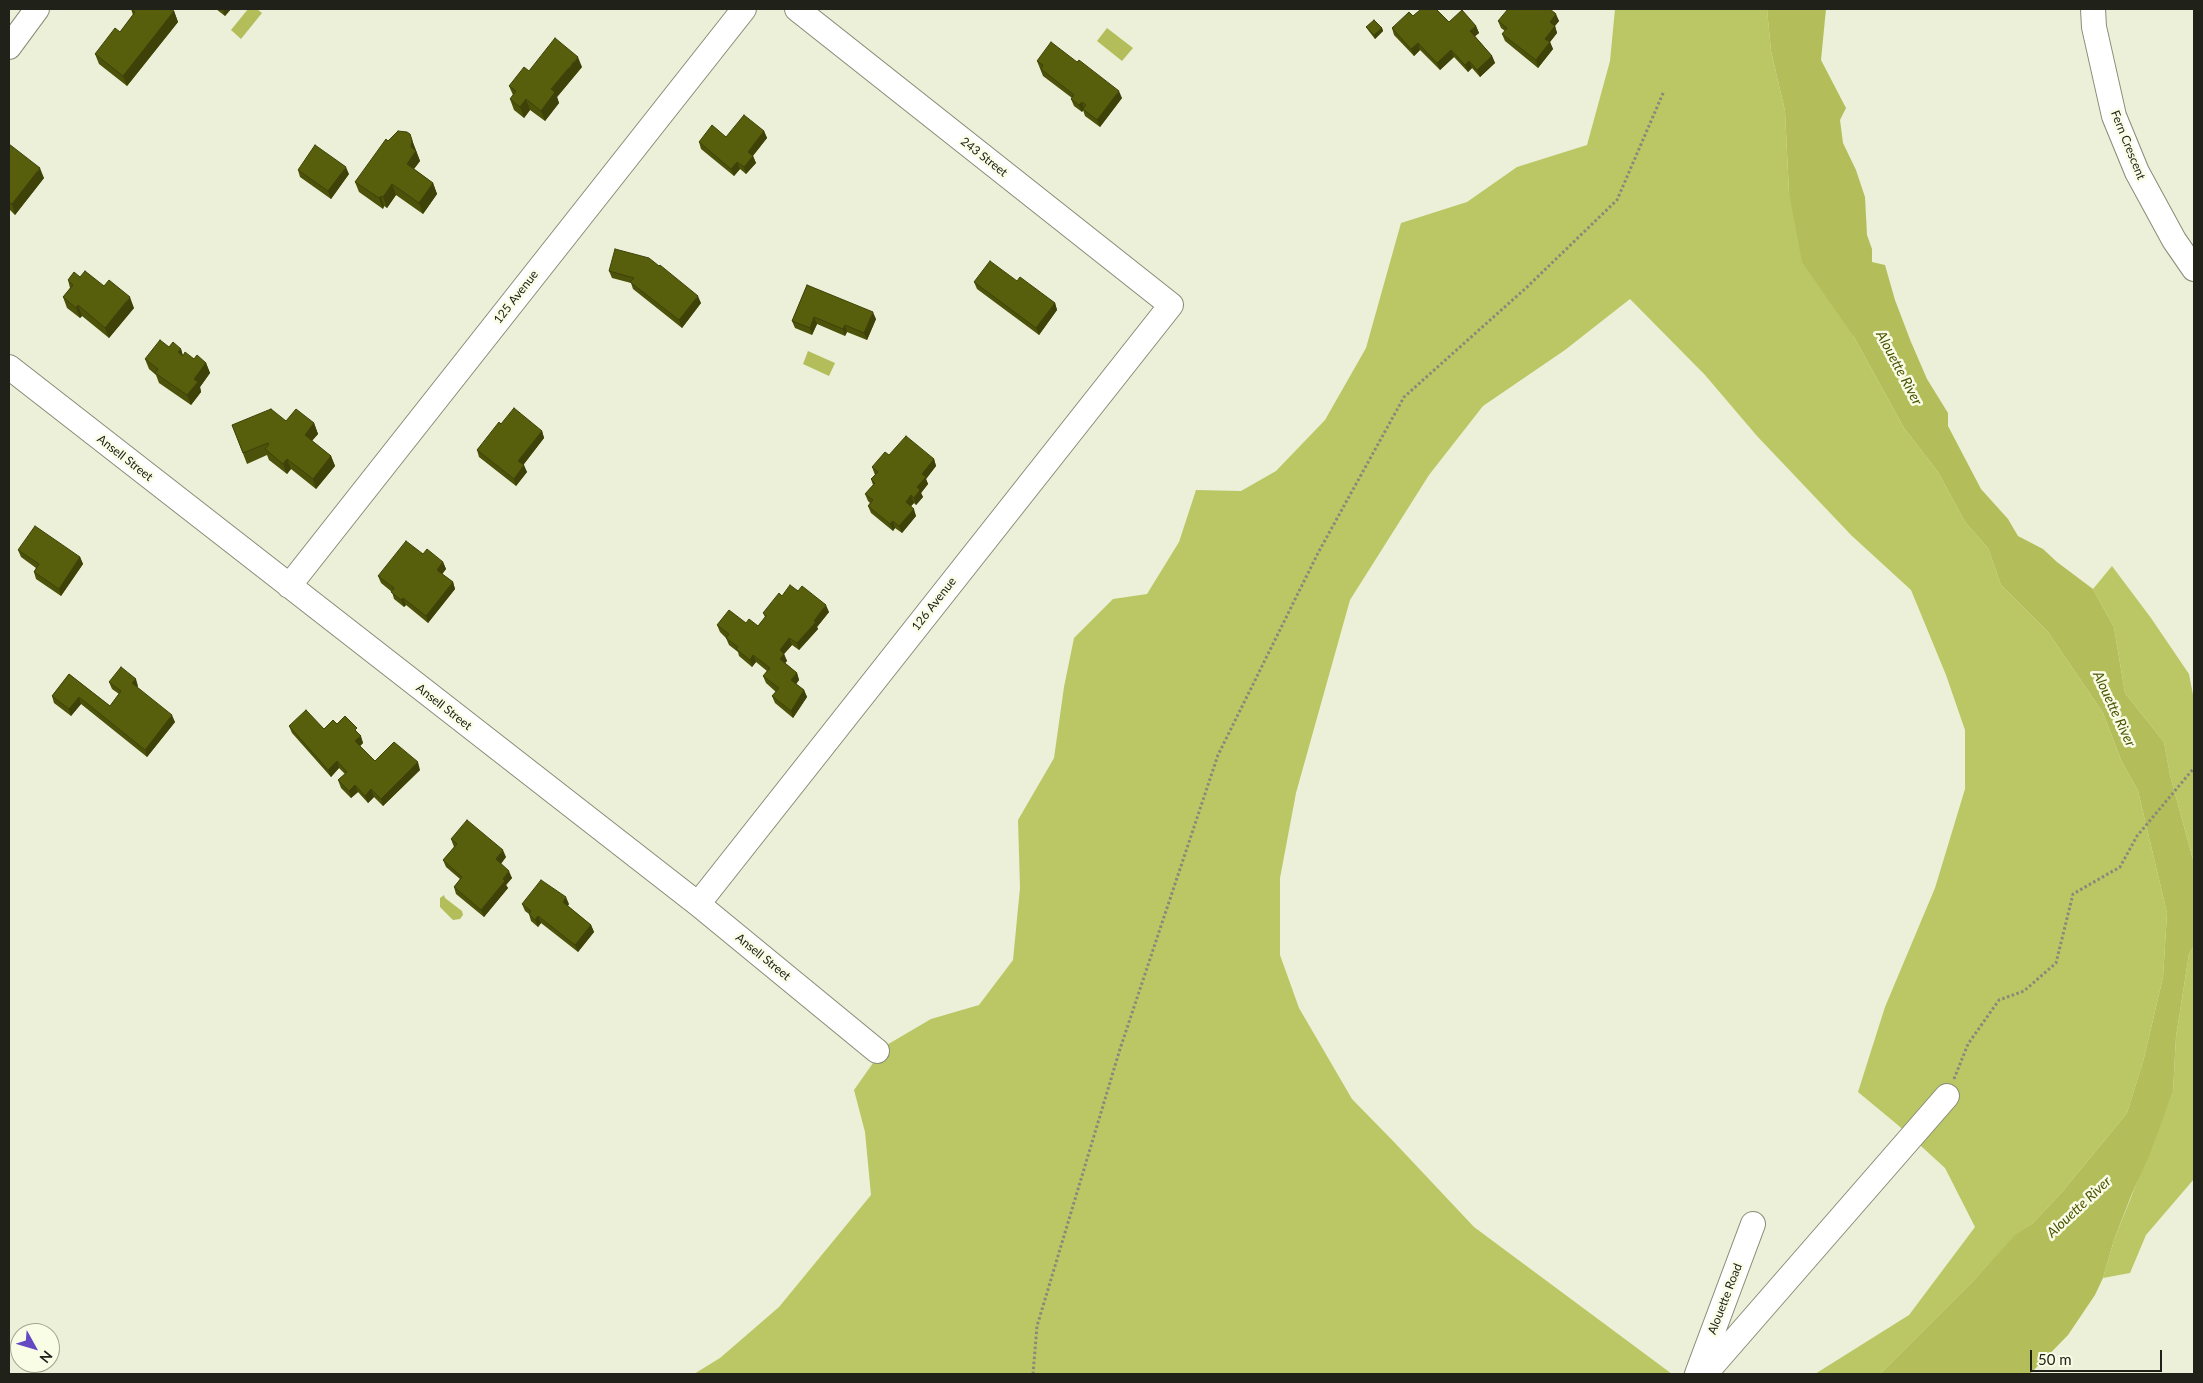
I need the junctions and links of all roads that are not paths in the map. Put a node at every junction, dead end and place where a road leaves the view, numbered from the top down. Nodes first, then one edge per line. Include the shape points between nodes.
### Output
1 (37, 9) edge
2 (744, 9) edge
3 (797, 9) edge
4 (2093, 9) edge
5 (9, 47) edge
6 (2194, 269) edge
7 (1171, 305) joint
8 (9, 367) edge
9 (289, 586) junction
10 (698, 904) junction
11 (876, 1051) dead end
12 (1948, 1096) road end
13 (1753, 1224) dead end
14 (1697, 1374) edge
15 (1705, 1374) edge

1 - 5 street
2 - 9 street, 125 Avenue
3 - 7 street, 243 Street
4 - 6 street, Fern Crescent via 2114,116 2137,172 2174,240
7 - 10 street, 126 Avenue
8 - 9 street, Ansell Street
9 - 10 street, Ansell Street
10 - 11 street, Ansell Street
12 - 15 street
13 - 14 street, Alouette Road

